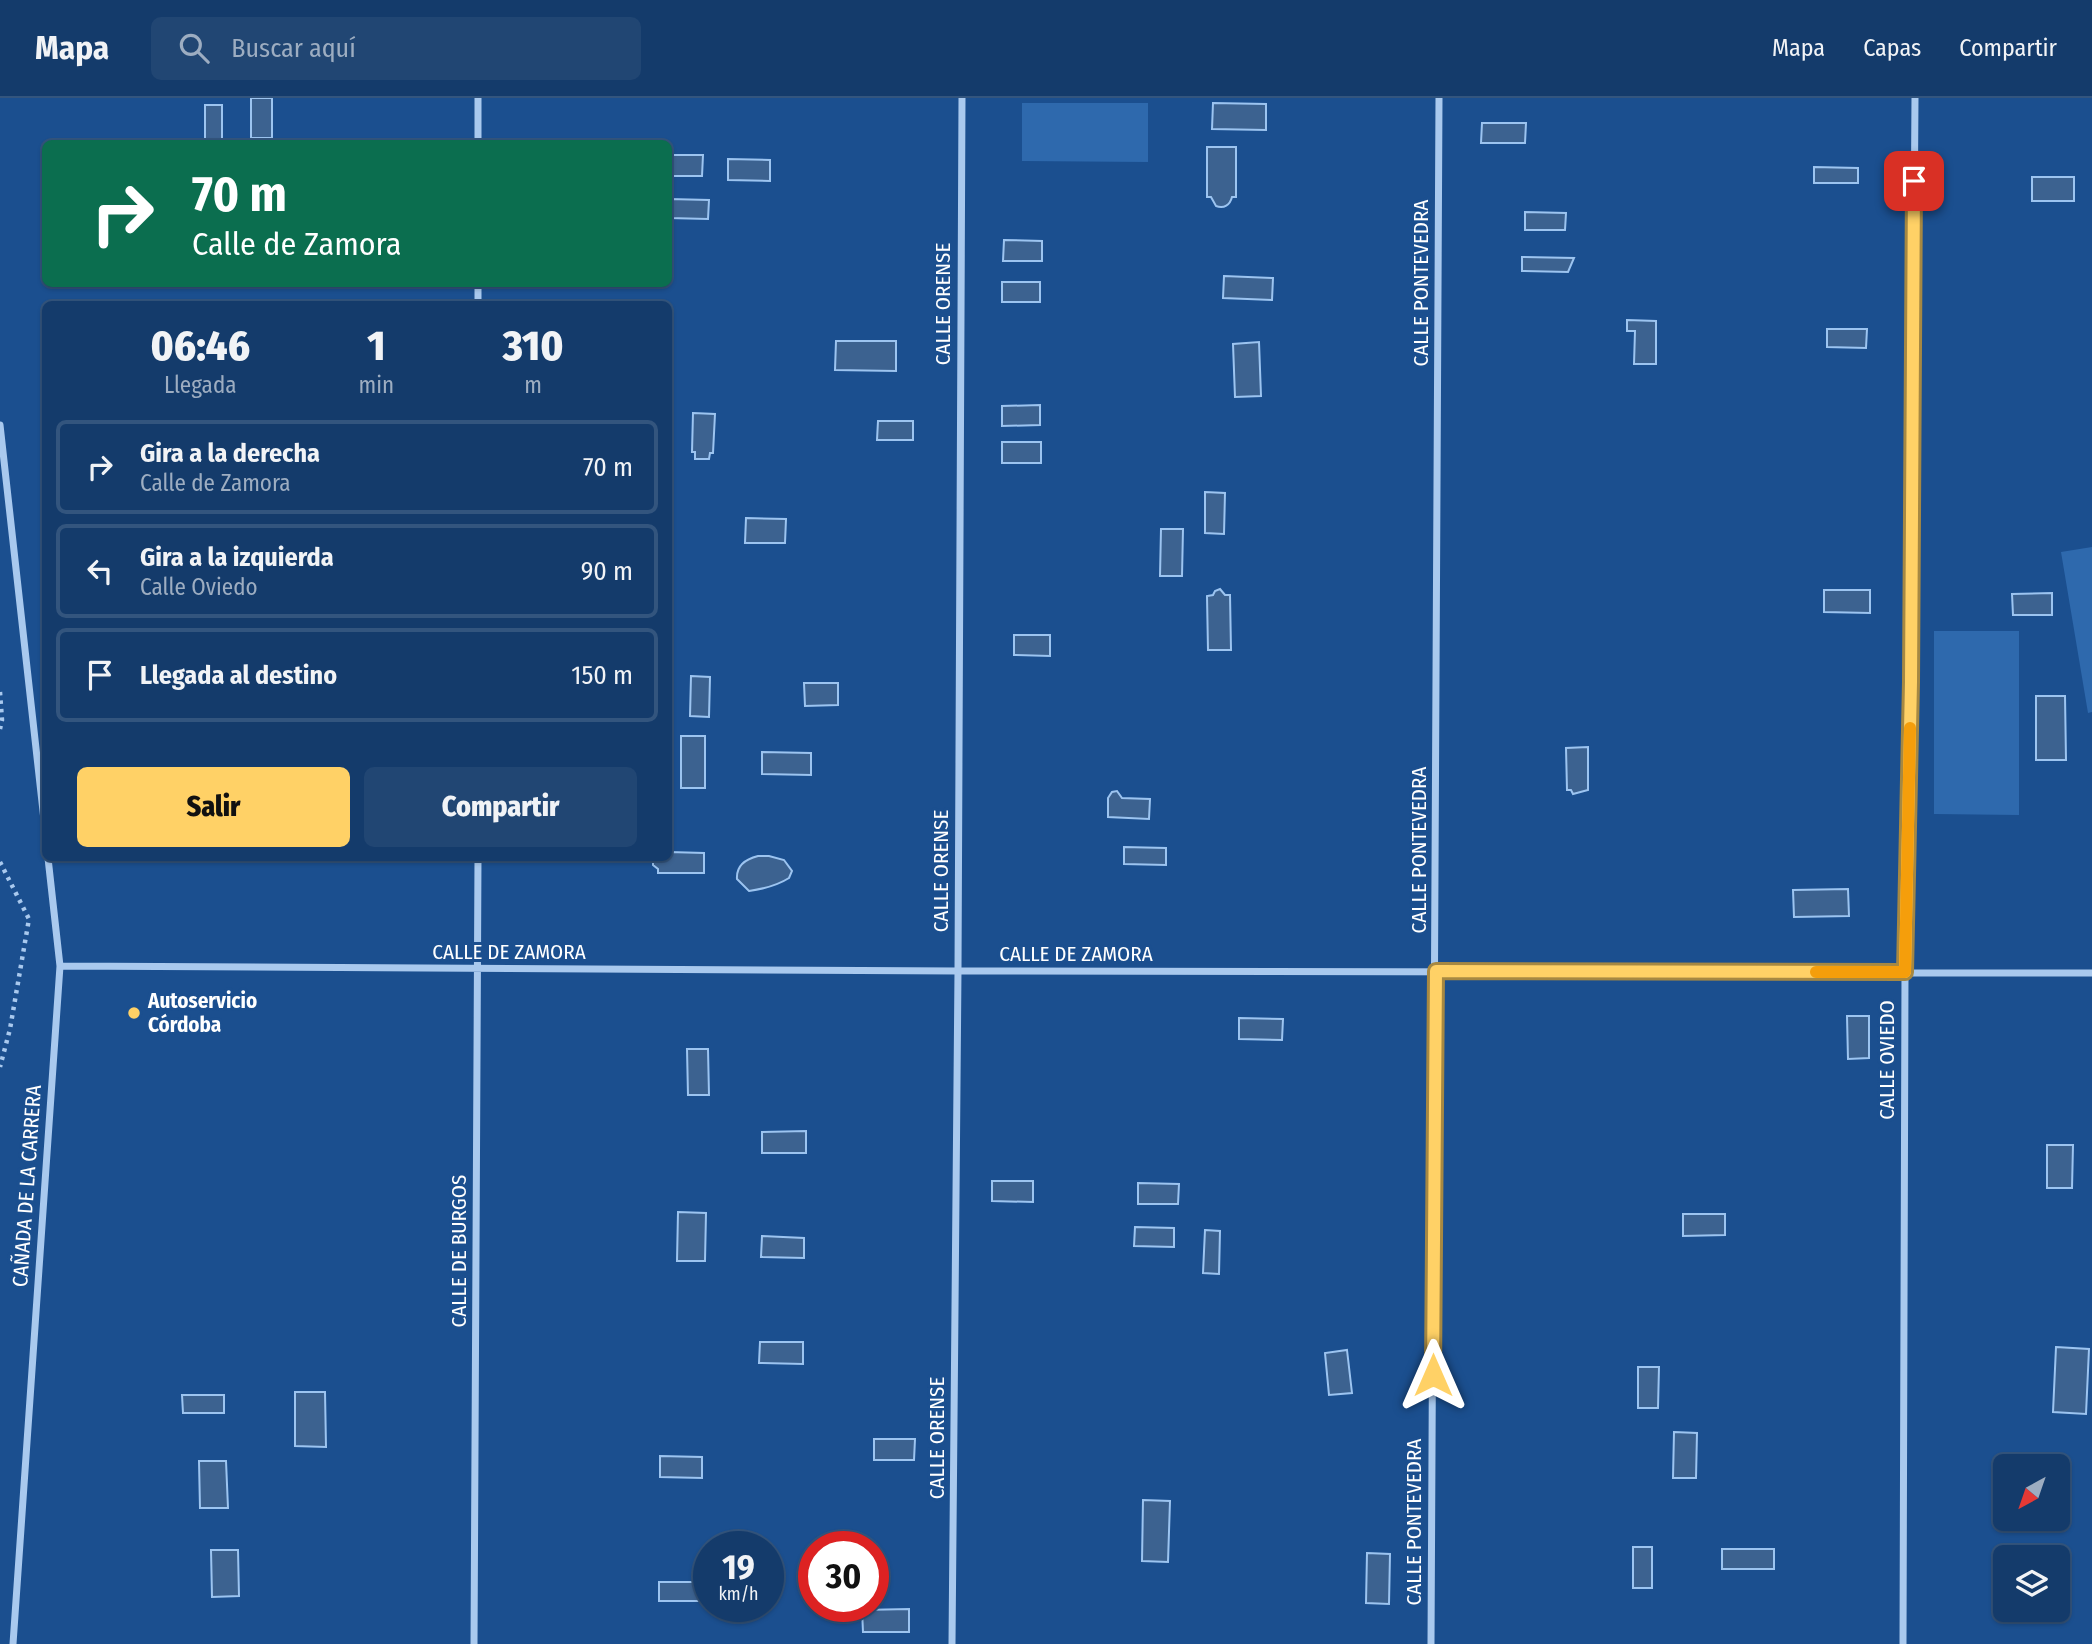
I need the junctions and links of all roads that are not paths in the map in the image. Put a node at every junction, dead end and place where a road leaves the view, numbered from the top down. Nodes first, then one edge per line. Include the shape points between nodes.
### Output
1 (478, 98) edge
2 (962, 98) edge
3 (1440, 98) edge
4 (1915, 98) edge
5 (478, 140) edge
6 (0, 425) edge
7 (42, 802) edge
8 (48, 861) edge
9 (478, 861) edge
10 (60, 966) junction
11 (478, 969) junction
12 (958, 971) junction
13 (1436, 971) junction
14 (1905, 972) junction
15 (2092, 973) edge
16 (13, 1644) edge
17 (474, 1644) edge
18 (952, 1644) edge
19 (1431, 1644) edge
20 (1903, 1644) edge

1 - 5 street
2 - 12 street, CALLE ORENSE
3 - 13 street, CALLE PONTEVEDRA
4 - 14 street, CALLE OVIEDO
6 - 7 street
8 - 10 street, CAÑADA DE LA CARRERA
9 - 11 street, CALLE DE BURGOS
10 - 11 street, CALLE DE ZAMORA
10 - 16 street, CAÑADA DE LA CARRERA
11 - 12 street, CALLE DE ZAMORA
11 - 17 street, CALLE DE BURGOS
12 - 13 street, CALLE DE ZAMORA
12 - 18 street, CALLE ORENSE
13 - 14 street, CALLE DE ZAMORA
13 - 19 street, CALLE PONTEVEDRA
14 - 15 street, CALLE DE ZAMORA
14 - 20 street, CALLE OVIEDO

